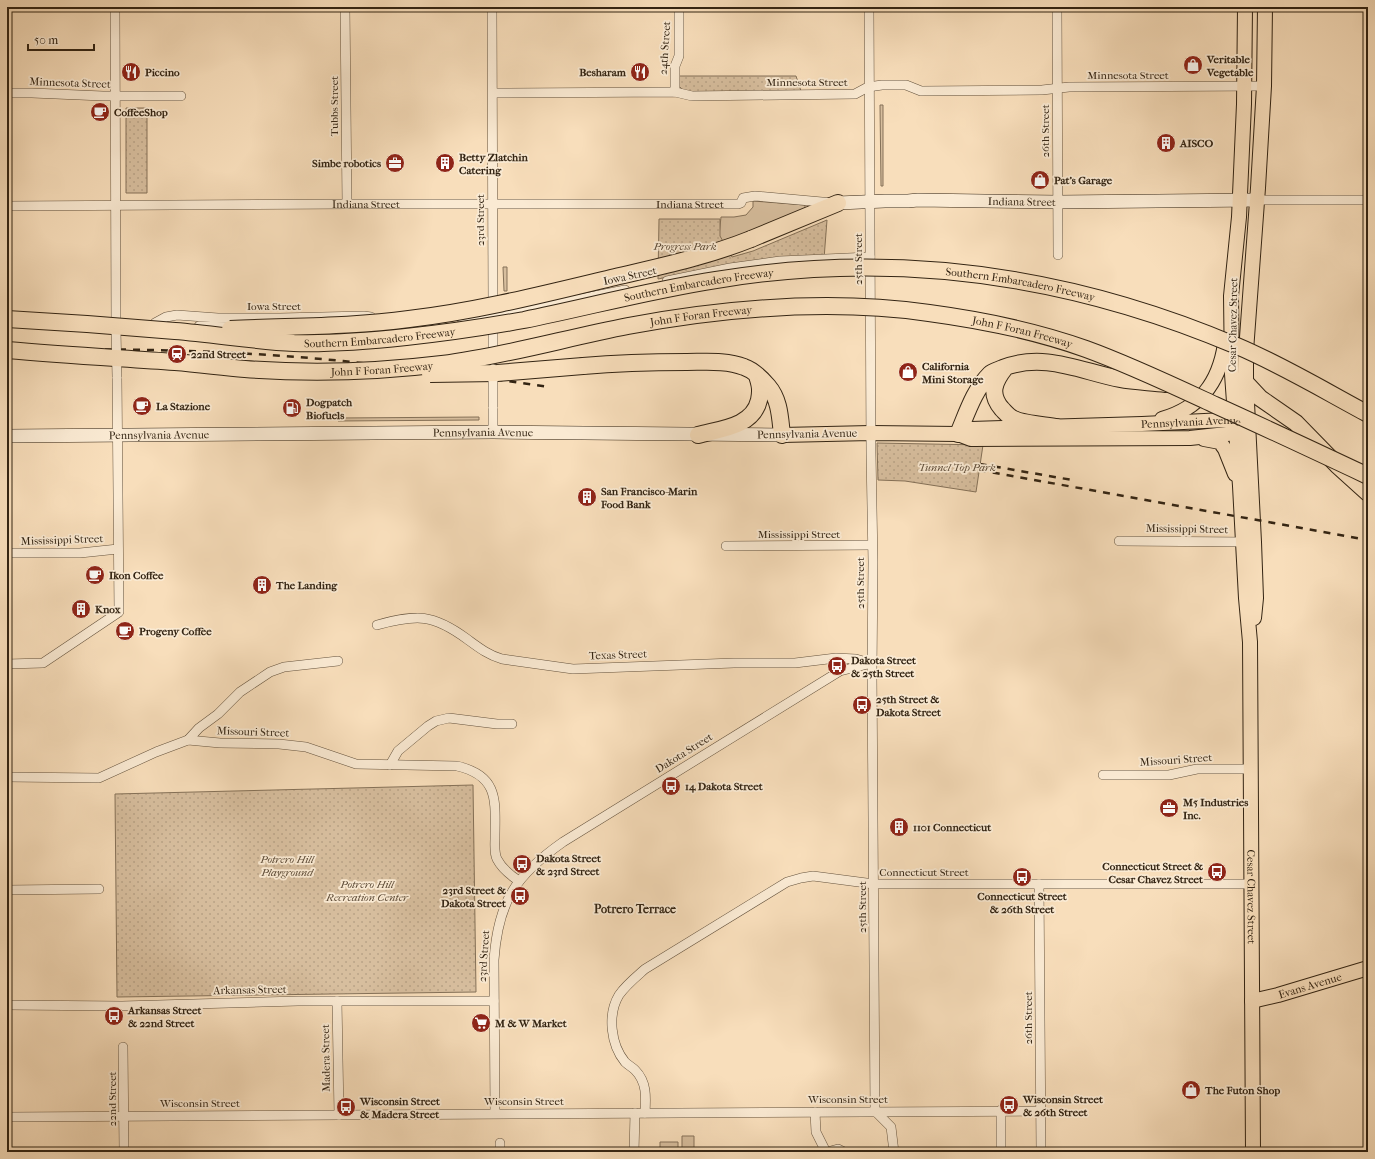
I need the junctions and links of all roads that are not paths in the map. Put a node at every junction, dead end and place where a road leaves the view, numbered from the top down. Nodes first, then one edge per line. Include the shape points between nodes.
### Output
1 (115, 7) edge
2 (345, 7) edge
3 (492, 7) edge
4 (679, 7) edge
5 (869, 7) edge
6 (1057, 7) edge
7 (1245, 7) edge
8 (1264, 7) edge
9 (1245, 86) junction
10 (1264, 86) junction
11 (868, 88) junction
12 (1057, 88) junction
13 (493, 92) junction
14 (674, 92) junction
15 (7, 93) edge
16 (116, 96) junction
17 (181, 96) dead end
18 (1257, 200) junction
19 (1368, 200) edge
20 (1240, 201) junction
21 (870, 202) junction
22 (1058, 202) junction
23 (838, 203) junction
24 (346, 204) junction
25 (492, 204) junction
26 (7, 206) edge
27 (116, 206) junction
28 (1058, 255) dead end
29 (870, 257) junction
30 (1231, 296) junction
31 (493, 316) junction
32 (7, 319) edge
33 (116, 327) junction
34 (177, 331) junction
35 (7, 350) edge
36 (1009, 366) junction
37 (328, 372) junction
38 (757, 376) junction
39 (1246, 383) junction
40 (1172, 385) junction
41 (1368, 414) edge
42 (1142, 424) junction
43 (1240, 426) junction
44 (1057, 427) junction
45 (493, 432) junction
46 (871, 433) junction
47 (958, 434) junction
48 (1306, 434) junction
49 (117, 435) junction
50 (698, 435) junction
51 (782, 435) junction
52 (7, 436) edge
53 (1190, 438) junction
54 (1368, 476) edge
55 (1240, 486) junction
56 (1368, 493) edge
57 (1119, 541) dead end
58 (1249, 542) junction
59 (872, 545) junction
60 (726, 546) dead end
61 (118, 549) junction
62 (7, 553) edge
63 (377, 625) dead end
64 (338, 661) dead end
65 (872, 663) junction
66 (7, 664) edge
67 (512, 724) dead end
68 (188, 740) junction
69 (390, 765) junction
70 (1251, 769) junction
71 (1103, 775) dead end
72 (7, 777) edge
73 (519, 881) junction
74 (874, 884) junction
75 (1039, 884) junction
76 (1251, 884) junction
77 (99, 889) dead end
78 (7, 890) edge
79 (1368, 968) edge
80 (337, 1001) junction
81 (494, 1001) junction
82 (1252, 1001) junction
83 (7, 1005) edge
84 (123, 1047) dead end
85 (1001, 1110) junction
86 (875, 1111) junction
87 (1040, 1111) junction
88 (635, 1112) junction
89 (815, 1112) junction
90 (494, 1113) junction
91 (646, 1113) junction
92 (339, 1115) junction
93 (124, 1116) junction
94 (7, 1117) edge
95 (124, 1152) edge
96 (634, 1152) edge
97 (827, 1152) edge
98 (844, 1152) edge
99 (894, 1152) edge
100 (1001, 1152) edge
101 (1041, 1152) edge
102 (1253, 1152) edge

1 - 16 street
2 - 24 street, Tubbs Street
3 - 13 street, 23rd Street
4 - 14 street, 24th Street
5 - 11 street, 25th Street
6 - 12 street, 26th Street
7 - 9 main road, Cesar Chavez Street
8 - 10 main road, Cesar Chavez Street
9 - 10 street, Minnesota Street
9 - 12 street, Minnesota Street
9 - 20 main road, Cesar Chavez Street
10 - 18 main road, Cesar Chavez Street
11 - 12 street, Minnesota Street via 882,85 906,85 921,91
11 - 14 street, Minnesota Street via 854,94 692,96
11 - 21 street, 25th Street
12 - 22 street, 26th Street
13 - 14 street, Minnesota Street
13 - 25 street, 23rd Street
15 - 16 street, Minnesota Street
16 - 17 street, Minnesota Street
16 - 27 street
18 - 19 street, Indiana Street
18 - 20 main road, Indiana Street
18 - 39 main road, Cesar Chavez Street
20 - 22 main road, Indiana Street
20 - 30 main road, Cesar Chavez Street
21 - 22 main road, Indiana Street
21 - 23 main road, Indiana Street
21 - 29 street, 25th Street
22 - 28 street, 26th Street
23 - 25 street, Indiana Street via 755,196 743,198 738,204
23 - 34 highway, bridge via 729,248 444,315 376,323
24 - 25 street, Indiana Street
24 - 27 street, Indiana Street
25 - 31 street, 23rd Street
26 - 27 street, Indiana Street
27 - 33 street
29 - 31 street, Iowa Street via 780,261 730,268
29 - 46 street, 25th Street
30 - 42 main road via 1222,360 1215,380 1204,395 1187,409
30 - 43 main road, Cesar Chavez Street via 1232,374
31 - 33 street, Iowa Street via 394,321 364,316 218,318 177,315 154,323
31 - 45 street, 23rd Street, bridge
32 - 34 highway, Southern Embarcadero Freeway, bridge
33 - 49 street, bridge
34 - 41 highway, Southern Embarcadero Freeway, bridge via 295,343 381,339 482,327 754,274 864,267 941,270 1058,288 1170,320 1240,347
35 - 37 highway, John F Foran Freeway, bridge via 246,369
36 - 40 highway, bridge via 1054,362 1120,379
36 - 44 highway via 997,379 994,387 998,404 1016,420
36 - 47 highway via 991,373 980,385
37 - 38 highway, bridge via 497,373 640,362 698,362 735,364
37 - 40 highway, John F Foran Freeway, bridge via 442,364 672,319 749,310 833,306 924,312 1009,328 1083,348
38 - 50 highway via 761,386 759,403 749,418
38 - 51 highway via 774,395 779,407
39 - 43 main road, Cesar Chavez Street
39 - 48 highway via 1260,398 1296,423
40 - 54 highway, John F Foran Freeway, bridge
42 - 43 main road, Pennsylvania Avenue
42 - 44 main road, Pennsylvania Avenue
43 - 48 highway via 1277,425
43 - 53 main road, Pennsylvania Avenue
43 - 55 main road, Cesar Chavez Street
43 - 58 main road, Cesar Chavez Street
44 - 47 main road, Pennsylvania Avenue via 971,429
45 - 49 main road, Pennsylvania Avenue
45 - 50 main road, Pennsylvania Avenue
46 - 47 main road, Pennsylvania Avenue
46 - 51 main road, Pennsylvania Avenue
46 - 59 street, 25th Street
47 - 53 main road, Pennsylvania Avenue via 971,439
48 - 56 highway
49 - 52 main road, Pennsylvania Avenue
49 - 61 street
50 - 51 main road, Pennsylvania Avenue
53 - 55 main road via 1220,442
55 - 58 main road, Cesar Chavez Street
57 - 58 street, Mississippi Street
58 - 70 main road, Cesar Chavez Street via 1256,598 1250,642
59 - 60 street, Mississippi Street
59 - 65 street, 25th Street
61 - 62 street, Mississippi Street via 80,553
61 - 66 street via 119,612 43,663
63 - 65 street, Texas Street via 407,618 432,619 450,626 492,656 573,669 794,662 836,658
64 - 68 street via 284,667 270,672 240,692
65 - 73 street, Dakota Street via 840,671 576,834 534,864
65 - 74 street, 25th Street
67 - 69 street via 449,718 436,720 398,751
68 - 69 street, Missouri Street via 293,745 356,764
68 - 72 street, Missouri Street via 99,778
69 - 73 street, Missouri Street via 457,766 480,774 492,792 495,806 496,858 501,867
70 - 71 street, Missouri Street via 1197,769 1169,775
70 - 76 main road, Cesar Chavez Street
73 - 81 street, 23rd Street via 509,896 500,918 494,960
74 - 75 street, Connecticut Street
74 - 86 street, 25th Street
74 - 91 street, Connecticut Street via 813,876 787,882 645,969 627,985 618,996 614,1009 613,1038 625,1062 636,1070 643,1083
75 - 76 street, Connecticut Street
75 - 87 street, 26th Street
76 - 82 main road, Cesar Chavez Street
77 - 78 street
79 - 82 main road, Evans Avenue
80 - 81 street, Arkansas Street
80 - 83 street, Arkansas Street via 122,1006
80 - 92 street, Madera Street
81 - 90 street, 23rd Street
82 - 102 main road, Cesar Chavez Street
84 - 93 street, 22nd Street
85 - 86 street, Wisconsin Street
85 - 87 street, Wisconsin Street
85 - 100 street
86 - 89 street, Wisconsin Street
86 - 99 street via 892,1127
87 - 101 street, 26th Street
88 - 90 street, Wisconsin Street
88 - 91 street, Wisconsin Street
88 - 96 street
89 - 91 street, Wisconsin Street
89 - 97 street via 816,1132
90 - 92 street, Wisconsin Street
92 - 93 street, Wisconsin Street
93 - 94 street, Wisconsin Street
93 - 95 street, 22nd Street
97 - 98 street

